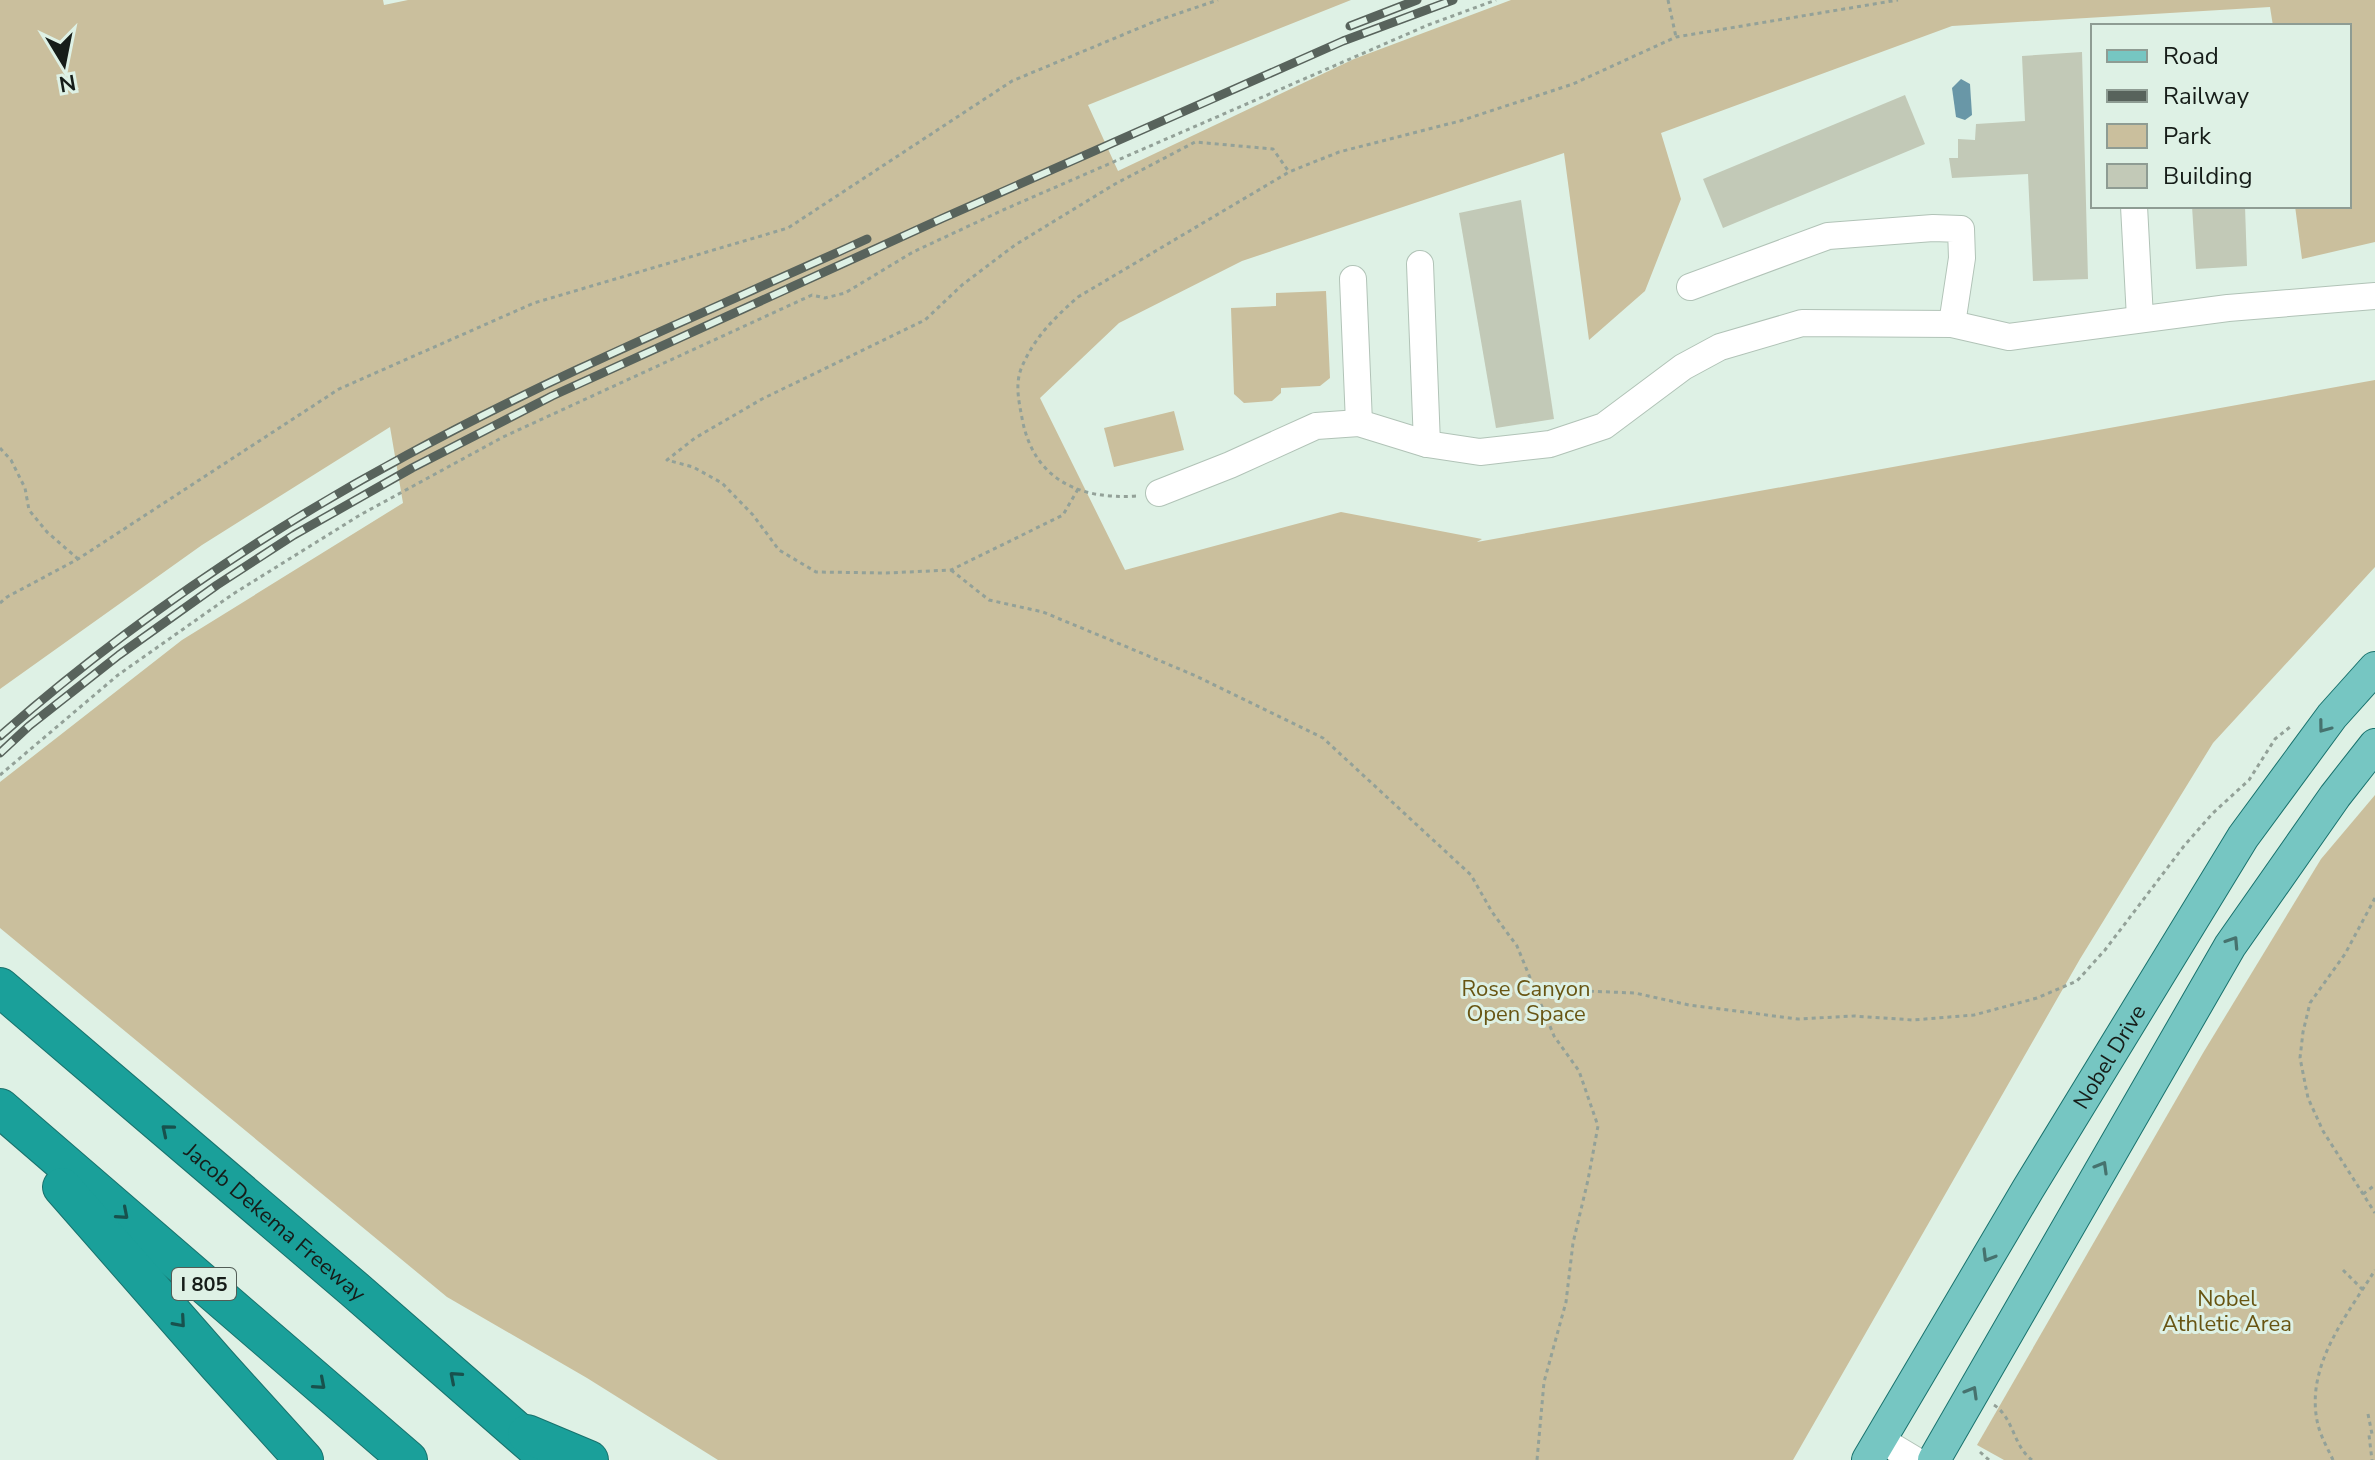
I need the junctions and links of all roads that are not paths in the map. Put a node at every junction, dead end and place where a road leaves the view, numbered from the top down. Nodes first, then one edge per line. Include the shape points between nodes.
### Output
1 (2134, 208) edge
2 (1420, 264) dead end
3 (1353, 279) dead end
4 (1690, 287) dead end
5 (2375, 296) edge
6 (2140, 318) junction
7 (1952, 324) junction
8 (1359, 423) junction
9 (1427, 444) junction
10 (1159, 493) road end
11 (2375, 668) edge
12 (2375, 745) edge
13 (0, 987) edge
14 (0, 1108) edge
15 (0, 1116) edge
16 (514, 1428) junction
17 (1874, 1450) edge
18 (304, 1460) edge
19 (408, 1460) edge
20 (550, 1460) edge
21 (589, 1460) edge
22 (1915, 1460) edge
23 (1934, 1460) edge

1 - 6 street
2 - 9 street
3 - 8 street
4 - 7 street via 1828,236 1961,229
5 - 6 street
6 - 7 street via 2009,337
7 - 9 street via 1802,323 1720,347 1683,367 1604,426 1550,444 1480,452
8 - 9 street
8 - 10 street via 1316,426
11 -> 17 main road, Nobel Drive via 2332,716 2243,837
23 -> 12 main road via 2230,946
16 -> 13 highway, Jacob Dekema Freeway
14 -> 19 highway, I 805
15 -> 18 highway
16 - 20 highway, Jacob Dekema Freeway
16 - 21 highway
17 - 22 street

